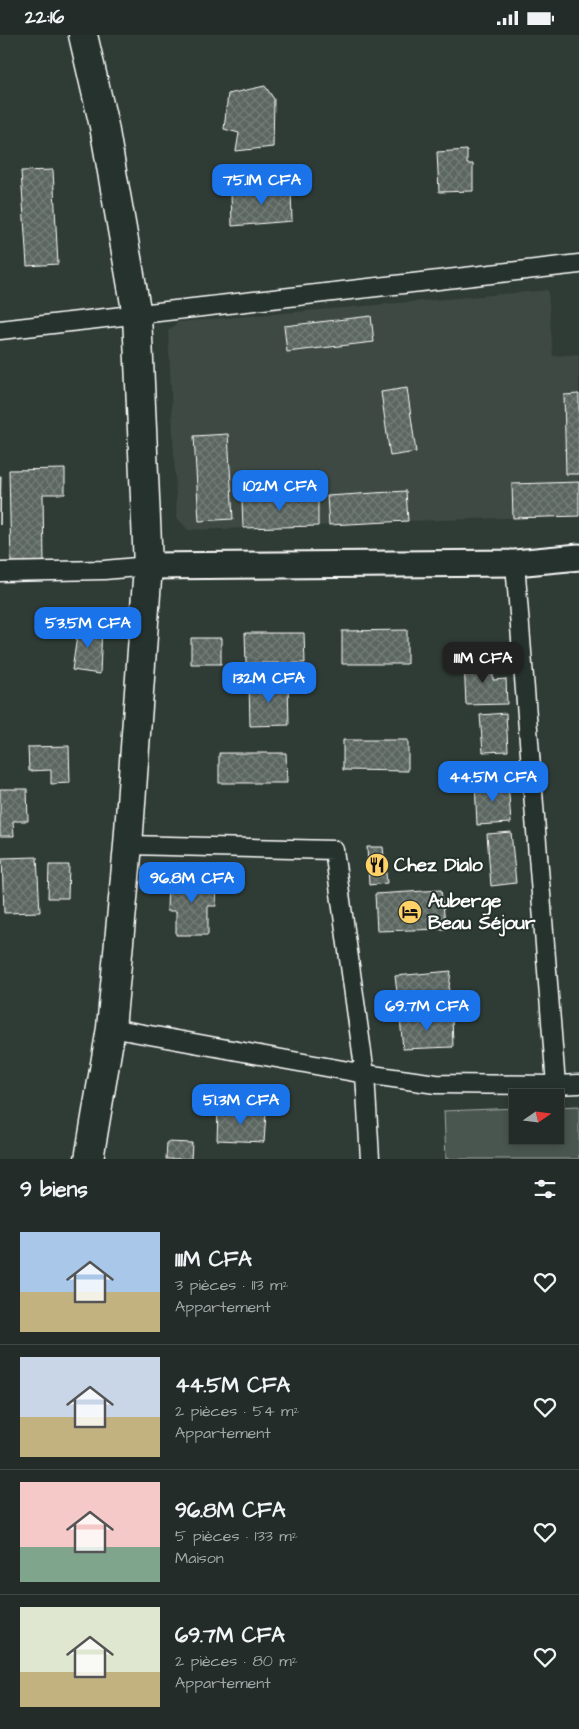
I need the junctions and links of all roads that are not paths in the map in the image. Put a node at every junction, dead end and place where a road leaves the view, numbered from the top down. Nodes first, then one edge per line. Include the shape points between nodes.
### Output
1 (83, 35) edge
2 (579, 264) edge
3 (137, 315) junction
4 (0, 330) edge
5 (579, 557) edge
6 (514, 563) junction
7 (148, 566) junction
8 (0, 572) edge
9 (128, 845) junction
10 (111, 1027) junction
11 (365, 1074) junction
12 (579, 1084) edge
13 (556, 1085) junction
14 (89, 1159) edge
15 (370, 1159) edge

1 - 3 main road via 104,126
2 - 3 street
3 - 4 street
3 - 7 main road
5 - 6 street
6 - 7 street
6 - 13 street
7 - 8 street
7 - 9 main road
9 - 10 main road
9 - 11 street via 334,850
10 - 11 street
10 - 14 main road
11 - 13 street via 436,1085
11 - 15 street
12 - 13 street

